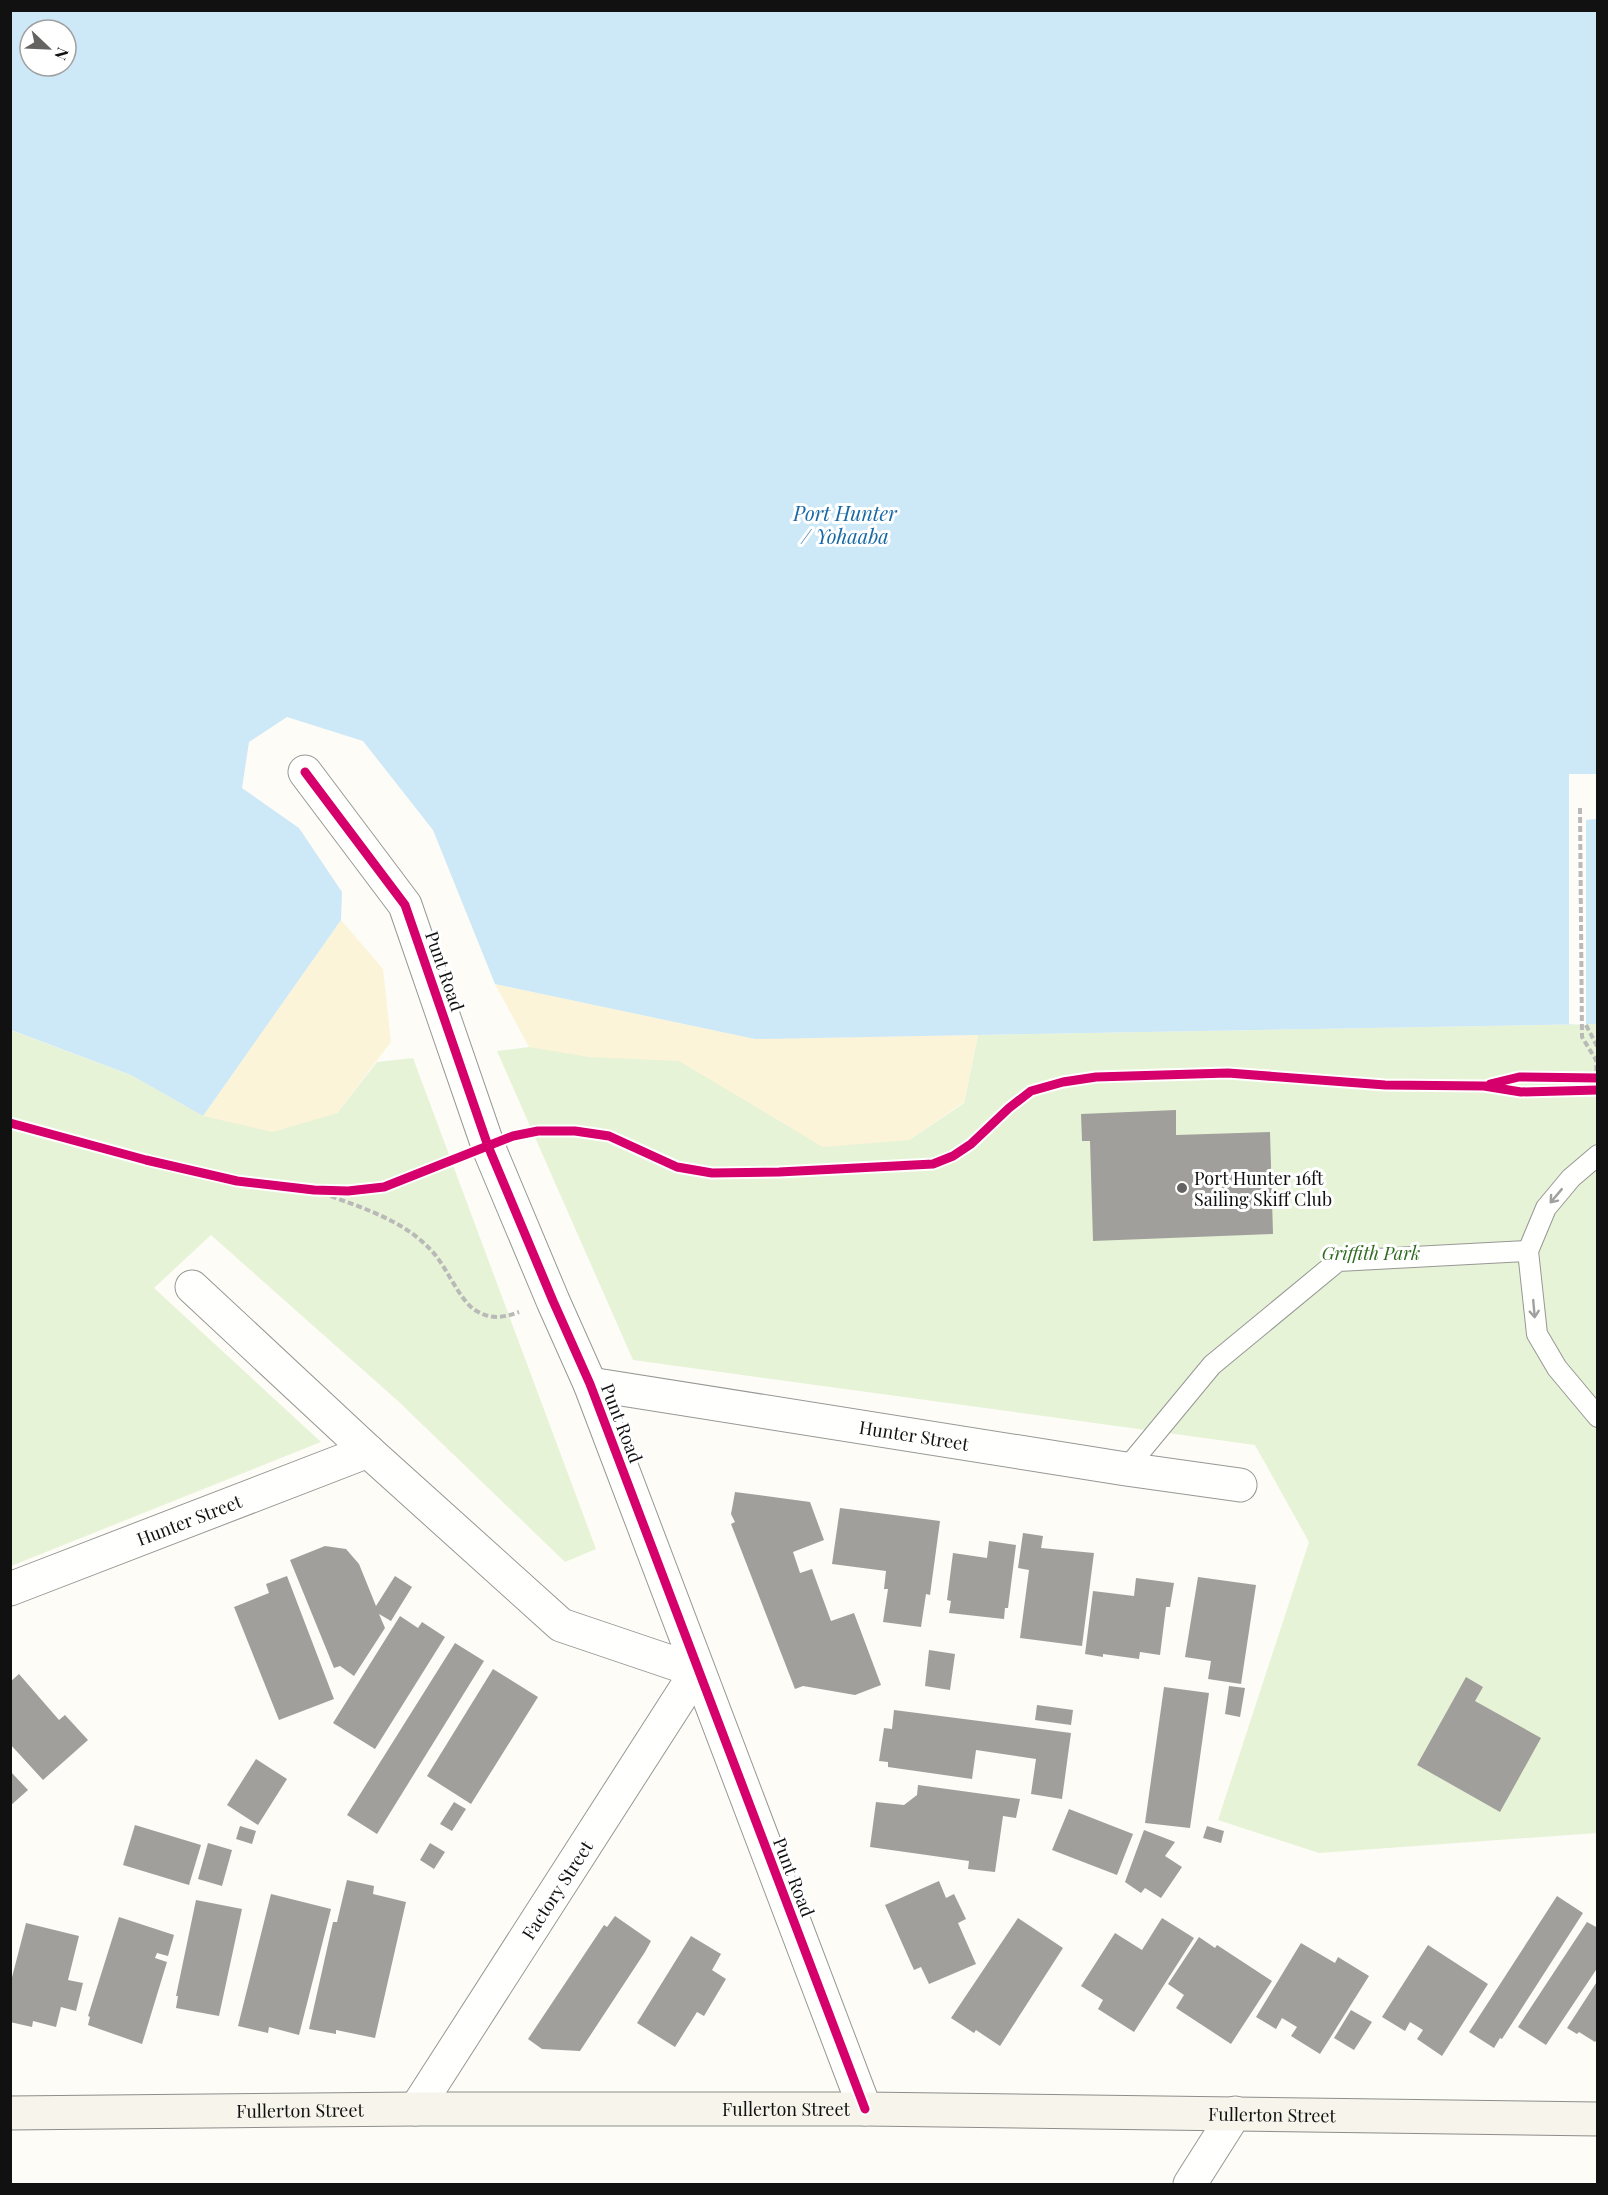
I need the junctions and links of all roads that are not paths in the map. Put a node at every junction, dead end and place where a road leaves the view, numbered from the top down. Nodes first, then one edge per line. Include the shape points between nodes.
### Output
1 (305, 772) dead end
2 (1598, 1155) edge
3 (1528, 1251) junction
4 (192, 1287) dead end
5 (590, 1384) junction
6 (1598, 1417) edge
7 (368, 1451) junction
8 (1126, 1469) junction
9 (1240, 1485) dead end
10 (10, 1589) edge
11 (698, 1671) junction
12 (416, 2109) junction
13 (865, 2109) junction
14 (10, 2112) edge
15 (1235, 2113) junction
16 (1598, 2118) edge
17 (1190, 2184) edge

1 - 5 street, Punt Road via 405,905 488,1146
2 -> 3 lane via 1571,1178 1546,1208
3 -> 6 lane via 1537,1334 1557,1368
3 - 8 lane via 1338,1261 1212,1365
4 - 7 street
5 - 8 street, Hunter Street
5 - 11 street, Punt Road
7 - 10 street, Hunter Street
7 - 11 street via 561,1625
8 - 9 street, Hunter Street
11 - 12 street, Factory Street
11 - 13 street, Punt Road
12 - 13 main road, Fullerton Street
12 - 14 main road, Fullerton Street
13 - 15 main road, Fullerton Street
15 - 16 main road, Fullerton Street
15 - 17 street

